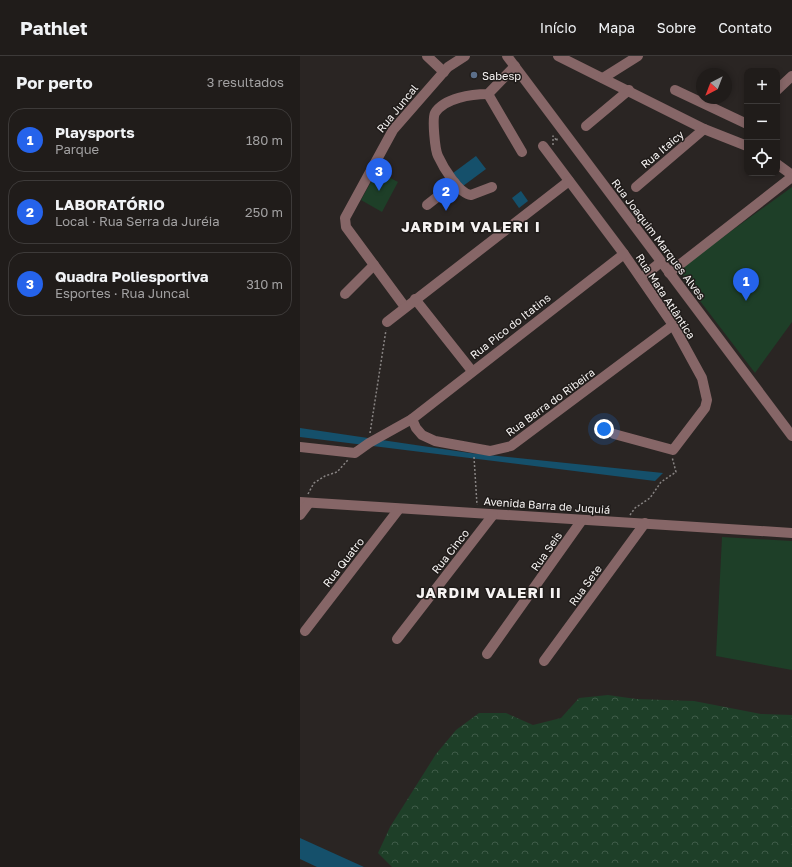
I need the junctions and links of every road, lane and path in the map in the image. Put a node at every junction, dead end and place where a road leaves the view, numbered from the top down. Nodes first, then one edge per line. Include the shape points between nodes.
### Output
1 (427, 56) edge
2 (465, 56) edge
3 (507, 56) edge
4 (558, 56) edge
5 (638, 56) edge
6 (515, 66) junction
7 (444, 72) junction
8 (792, 76) edge
9 (603, 78) junction
10 (780, 87) edge
11 (629, 90) junction
12 (675, 90) dead end
13 (488, 94) junction
14 (557, 122) junction
15 (744, 123) edge
16 (586, 126) dead end
17 (704, 129) junction
18 (744, 145) edge
19 (543, 146) dead end
20 (522, 152) dead end
21 (554, 159) junction
22 (780, 166) edge
23 (792, 176) edge
24 (569, 181) junction
25 (455, 183) junction
26 (492, 187) dead end
27 (636, 187) dead end
28 (427, 205) dead end
29 (624, 254) junction
30 (661, 262) junction
31 (374, 265) junction
32 (669, 274) junction
33 (641, 278) junction
34 (345, 294) dead end
35 (415, 299) junction
36 (405, 307) junction
37 (387, 322) joint
38 (673, 325) junction
39 (472, 371) junction
40 (412, 419) junction
41 (614, 434) dead end
42 (792, 436) edge
43 (369, 443) junction
44 (300, 447) edge
45 (673, 450) junction
46 (474, 452) dead end
47 (355, 453) junction
48 (305, 502) edge
49 (400, 509) junction
50 (477, 513) junction
51 (300, 515) edge
52 (493, 515) junction
53 (582, 520) junction
54 (628, 522) junction
55 (645, 523) junction
56 (792, 533) edge
57 (305, 631) dead end
58 (396, 639) dead end
59 (487, 654) dead end
60 (544, 662) dead end

1 - 7 street
2 - 7 street, Rua Juncal
3 - 6 street, Rua Joaquim Marques Alves
4 - 9 street
5 - 9 street
6 - 13 street
6 - 14 street, Rua Joaquim Marques Alves
7 - 31 street, Rua Juncal via 393,130 346,213 346,227
8 - 10 street
9 - 11 street
11 - 16 street
11 - 17 street
12 - 15 street
13 - 20 street
13 - 25 street via 459,97 438,109 434,115 436,152
14 - 21 path via 557,141 553,136
14 - 30 street, Rua Joaquim Marques Alves
17 - 18 street
17 - 27 street, Rua Itaicy
19 - 21 street, Rua Mata Atlântica
21 - 24 street, Rua Mata Atlântica
22 - 23 street
23 - 32 street
24 - 29 street, Rua Mata Atlântica
24 - 35 street
25 - 26 street via 462,192 468,194
25 - 28 street
29 - 33 street, Rua Mata Atlântica
29 - 39 street, Rua Pico do Itatins
30 - 32 street, Rua Joaquim Marques Alves
30 - 33 street
31 - 34 street
31 - 36 street, Rua Juncal
32 - 42 street, Rua Joaquim Marques Alves
33 - 38 street, Rua Mata Atlântica
35 - 36 street
35 - 39 street
36 - 37 street
37 - 43 path
38 - 40 street, Rua Barra do Ribeira via 511,446 490,451 435,441 422,434
38 - 45 street, Rua Mata Atlântica via 702,378 707,400 700,416
39 - 40 street, Rua Pico do Itatins
40 - 43 street, Rua Pico do Itatins
41 - 45 street
43 - 47 street, Rua Pico do Itatins
44 - 47 street
45 - 54 path via 671,457 676,472 661,482 650,498 634,508
46 - 50 path
47 - 48 path via 337,472 314,483
48 - 49 street, Avenida Barra de Juquiá
48 - 51 street
49 - 50 street, Avenida Barra de Juquiá
49 - 57 street, Rua Quatro
50 - 52 street, Avenida Barra de Juquiá
52 - 53 street, Avenida Barra de Juquiá
52 - 58 street, Rua Cinco
53 - 54 street, Avenida Barra de Juquiá
53 - 59 street, Rua Seis
54 - 55 street, Avenida Barra de Juquiá
55 - 56 street, Avenida Barra de Juquiá
55 - 60 street, Rua Sete

